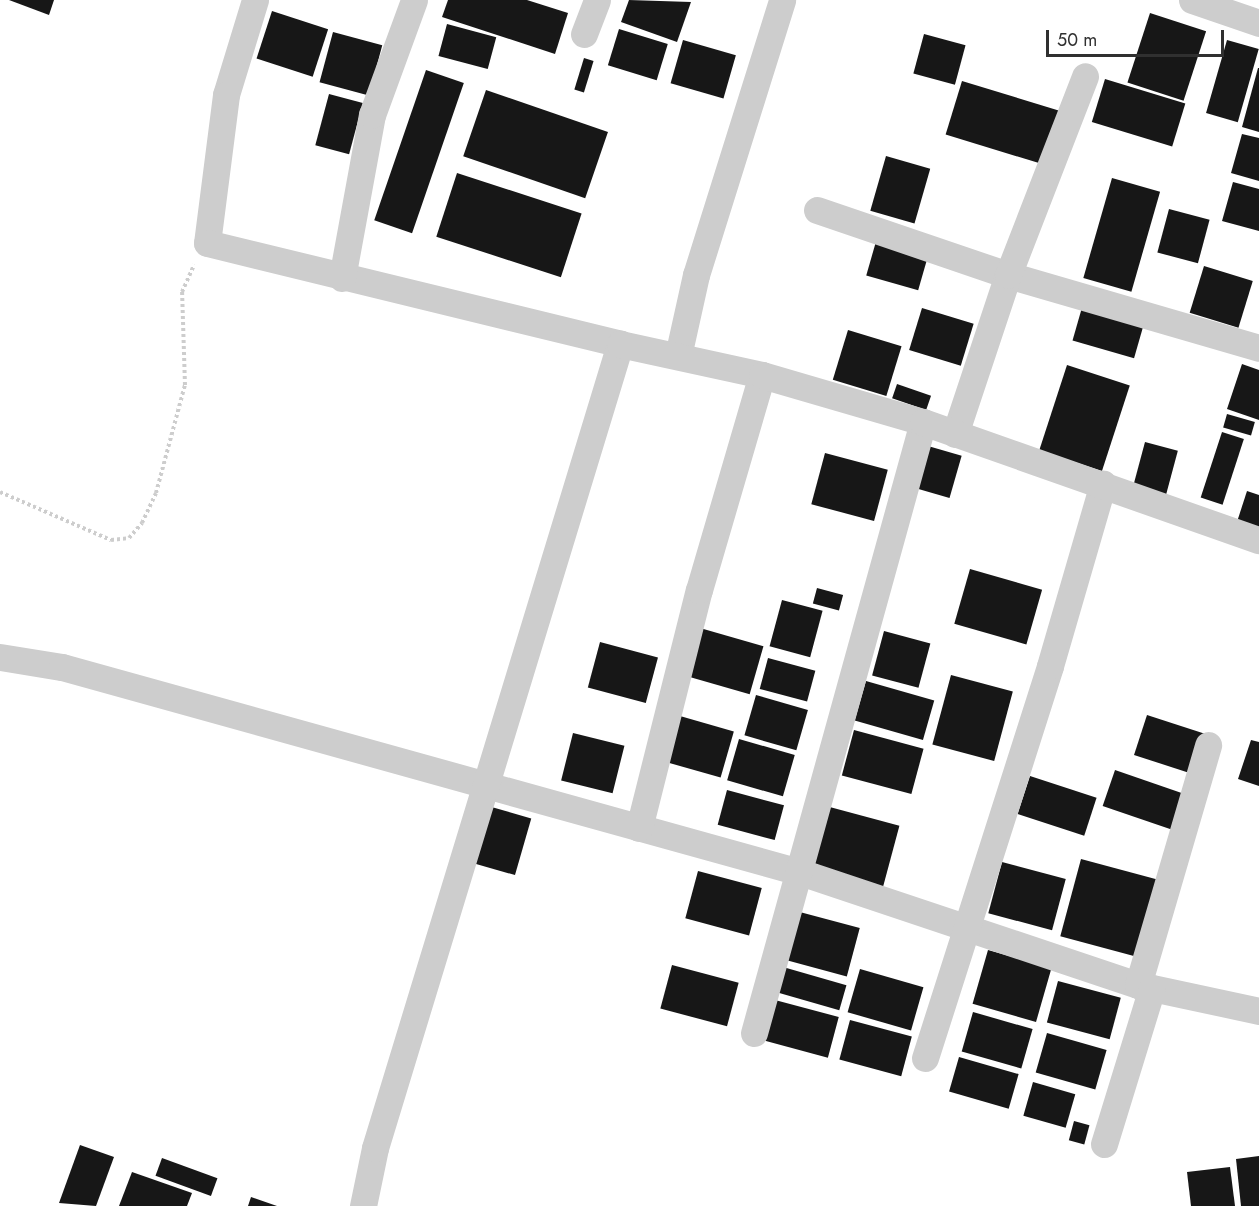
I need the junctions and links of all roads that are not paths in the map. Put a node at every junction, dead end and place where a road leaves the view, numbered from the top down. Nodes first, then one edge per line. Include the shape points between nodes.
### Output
1 (255, 0) edge
2 (414, 0) edge
3 (597, 0) edge
4 (782, 0) edge
5 (1192, 0) edge
6 (1259, 23) edge
7 (584, 34) dead end
8 (1085, 76) dead end
9 (817, 210) dead end
10 (1008, 275) junction
11 (342, 278) junction
12 (620, 344) junction
13 (1259, 348) edge
14 (678, 356) junction
15 (762, 375) junction
16 (923, 422) junction
17 (955, 434) junction
18 (1102, 484) junction
19 (1259, 540) edge
20 (0, 657) edge
21 (1208, 746) dead end
22 (484, 788) junction
23 (639, 828) junction
24 (803, 873) junction
25 (967, 928) junction
26 (1145, 986) junction
27 (1259, 1011) edge
28 (754, 1033) dead end
29 (925, 1058) dead end
30 (1104, 1144) dead end
31 (363, 1206) edge

1 - 11 street via 226,95 207,243
2 - 11 street via 372,115
3 - 7 street
4 - 14 street via 696,275
5 - 6 street
8 - 10 street
9 - 10 street
10 - 13 street
10 - 17 street
11 - 12 street
12 - 14 street
12 - 22 street
14 - 15 street
15 - 16 street
15 - 23 street via 699,590
16 - 17 street
16 - 24 street
17 - 18 street
18 - 19 street
18 - 25 street
20 - 22 street via 62,667
21 - 26 street
22 - 23 street
22 - 31 street via 375,1148
23 - 24 street
24 - 25 street
24 - 28 street
25 - 26 street
25 - 29 street
26 - 27 street
26 - 30 street

